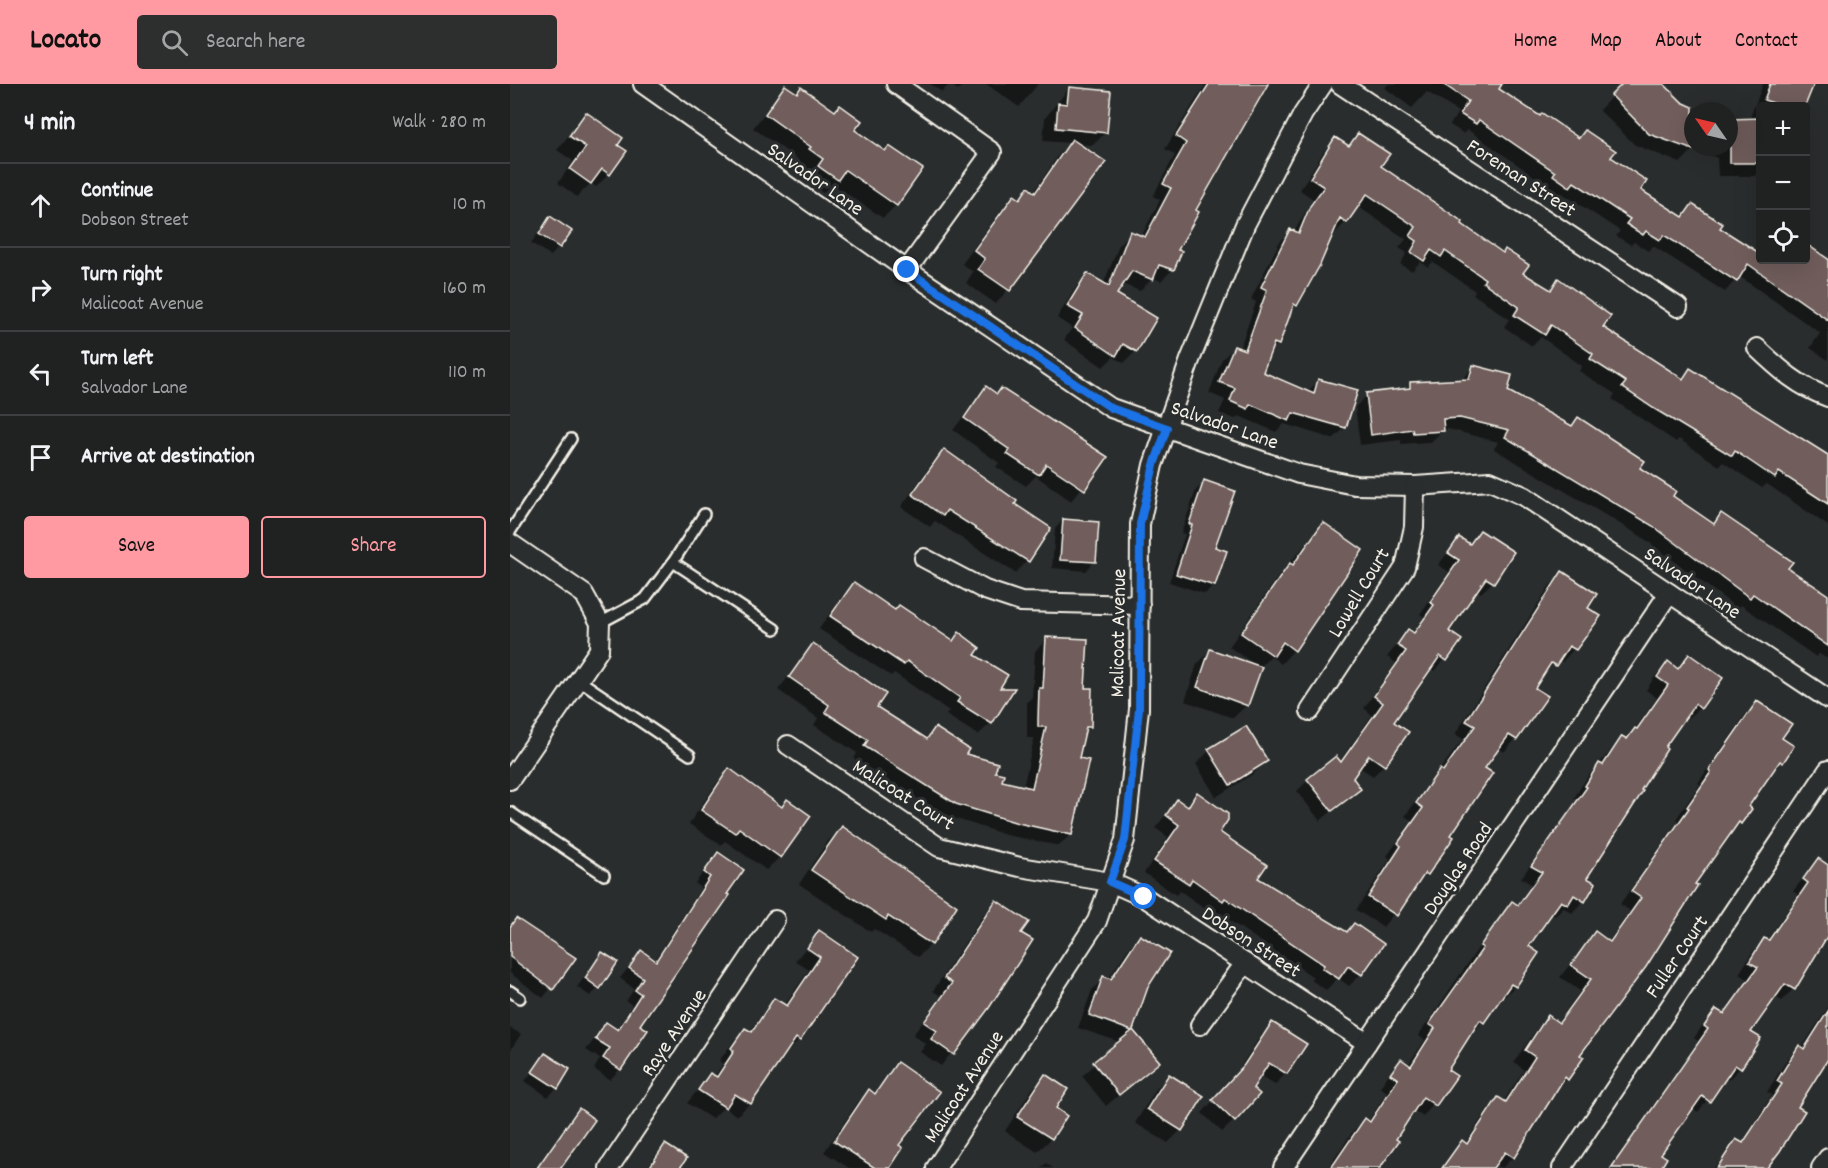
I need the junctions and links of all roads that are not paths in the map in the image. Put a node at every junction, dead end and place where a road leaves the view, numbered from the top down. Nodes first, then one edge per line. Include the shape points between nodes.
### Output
1 (643, 84) edge
2 (896, 84) edge
3 (1323, 84) edge
4 (1340, 84) edge
5 (907, 270) junction
6 (1678, 307) dead end
7 (1757, 348) dead end
8 (1828, 398) edge
9 (1167, 428) junction
10 (571, 439) dead end
11 (1415, 486) junction
12 (704, 514) dead end
13 (510, 532) edge
14 (510, 543) edge
15 (924, 558) dead end
16 (673, 562) junction
17 (1669, 593) junction
18 (1140, 605) junction
19 (600, 623) junction
20 (775, 629) dead end
21 (579, 680) junction
22 (1828, 699) edge
23 (1310, 711) dead end
24 (788, 745) dead end
25 (690, 755) dead end
26 (1828, 770) edge
27 (510, 780) edge
28 (510, 812) edge
29 (604, 875) dead end
30 (1110, 882) junction
31 (775, 920) dead end
32 (1245, 963) junction
33 (510, 991) edge
34 (520, 998) dead end
35 (1200, 1025) dead end
36 (1367, 1042) junction
37 (1828, 1158) edge
38 (609, 1168) edge
39 (936, 1168) edge
40 (1283, 1168) edge
41 (1562, 1168) edge
42 (1821, 1168) edge

1 - 5 street, Salvador Lane
2 - 5 street via 992,152
3 - 9 street, Malicoat Avenue via 1245,225
4 - 6 street, Foreman Street
5 - 9 street, Salvador Lane via 1111,408
7 - 8 street via 1782,372
9 - 11 street, Salvador Lane via 1299,474 1355,485
9 - 18 street, Malicoat Avenue via 1140,524
10 - 13 lane
11 - 17 street, Salvador Lane via 1490,481 1524,496
11 - 23 street, Lowell Court via 1414,527 1405,567
12 - 16 lane
14 - 19 street via 584,594
15 - 18 street via 986,590 1021,602
16 - 19 lane via 645,598
16 - 20 lane
17 - 22 street, Salvador Lane
17 - 36 street, Douglas Road
18 - 30 street, Malicoat Avenue via 1139,709 1125,840
19 - 21 street via 599,650
21 - 25 lane
21 - 27 street
24 - 30 street, Malicoat Court via 939,847 1020,867
26 - 41 street, Fuller Court
28 - 29 lane
30 - 32 street, Dobson Street via 1144,897
30 - 39 street, Malicoat Avenue via 1097,921
31 - 38 street, Raye Avenue
32 - 35 street
32 - 36 street, Dobson Street
33 - 34 lane
36 - 40 street, Douglas Road
37 - 42 street

